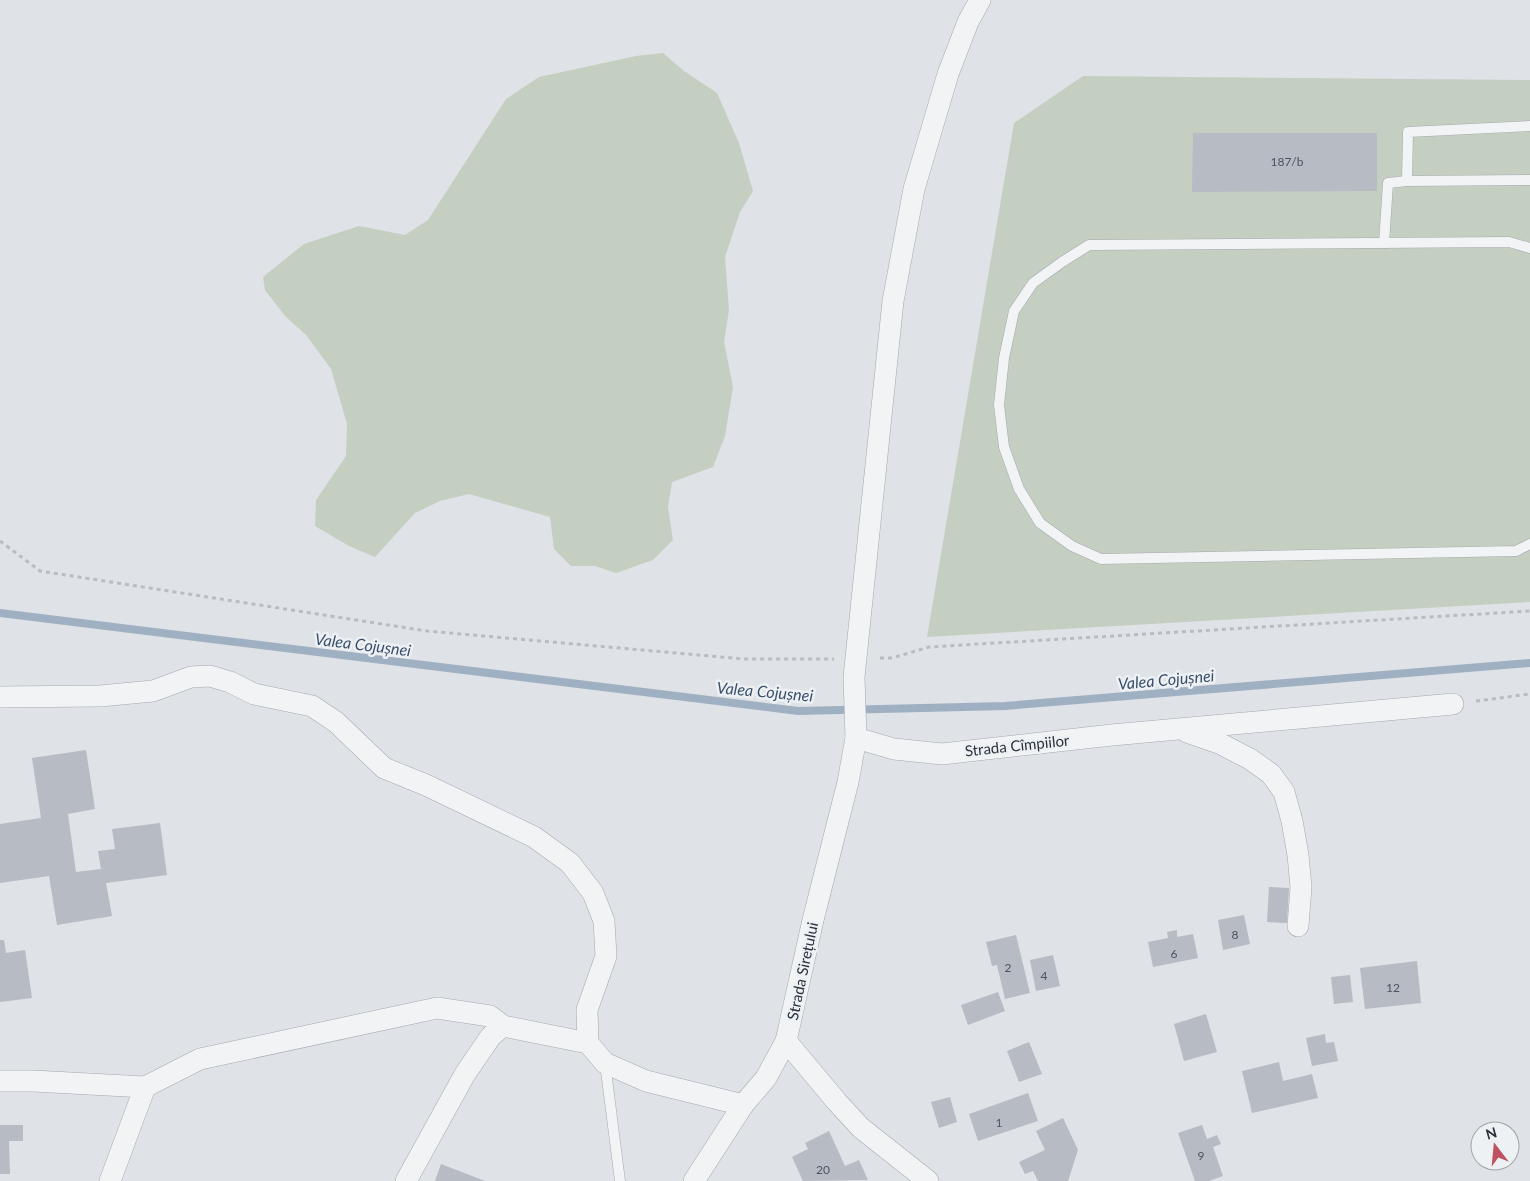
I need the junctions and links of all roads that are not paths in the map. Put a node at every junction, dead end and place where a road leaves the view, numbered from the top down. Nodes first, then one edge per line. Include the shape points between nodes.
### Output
1 (980, 0) edge
2 (1530, 126) edge
3 (1530, 180) edge
4 (1407, 181) junction
5 (1384, 243) junction
6 (1530, 248) edge
7 (1530, 544) edge
8 (0, 697) edge
9 (1453, 704) road end
10 (1179, 730) junction
11 (856, 738) junction
12 (1298, 926) dead end
13 (503, 1026) junction
14 (786, 1041) junction
15 (588, 1044) junction
16 (605, 1063) junction
17 (0, 1081) edge
18 (145, 1087) junction
19 (743, 1105) junction
20 (110, 1181) edge
21 (406, 1181) edge
22 (620, 1181) edge
23 (694, 1181) edge
24 (928, 1181) edge

1 - 11 street, Strada Sirețului via 948,74 914,189 894,301 856,668
2 - 4 lane via 1408,132
3 - 4 lane
4 - 5 lane via 1388,183
5 - 6 lane via 1509,242
5 - 7 lane via 1089,245 1062,262 1033,283 1014,311 1004,358 999,404 1004,447 1019,489 1040,523 1072,546 1101,559 1516,551
8 - 15 street via 100,696 153,691 191,677 210,676 254,694 312,706 336,722 384,768 534,837 570,863 593,893 604,921 606,956 587,1010
9 - 10 street, Strada Cîmpiilor
10 - 11 street, Strada Cîmpiilor via 942,754 894,749
10 - 12 street, Strada Cîmpiilor via 1219,743 1250,759 1271,774 1284,792 1298,855 1301,887
11 - 14 street, Strada Sirețului
13 - 15 street
13 - 18 street via 490,1016 437,1008 200,1059
13 - 21 street via 491,1036 465,1074
14 - 19 street, Strada Sirețului via 766,1078
14 - 24 street via 862,1128
15 - 16 street
16 - 19 street via 646,1081
16 - 22 lane
17 - 18 street
18 - 20 street
19 - 23 street, Strada Sirețului

